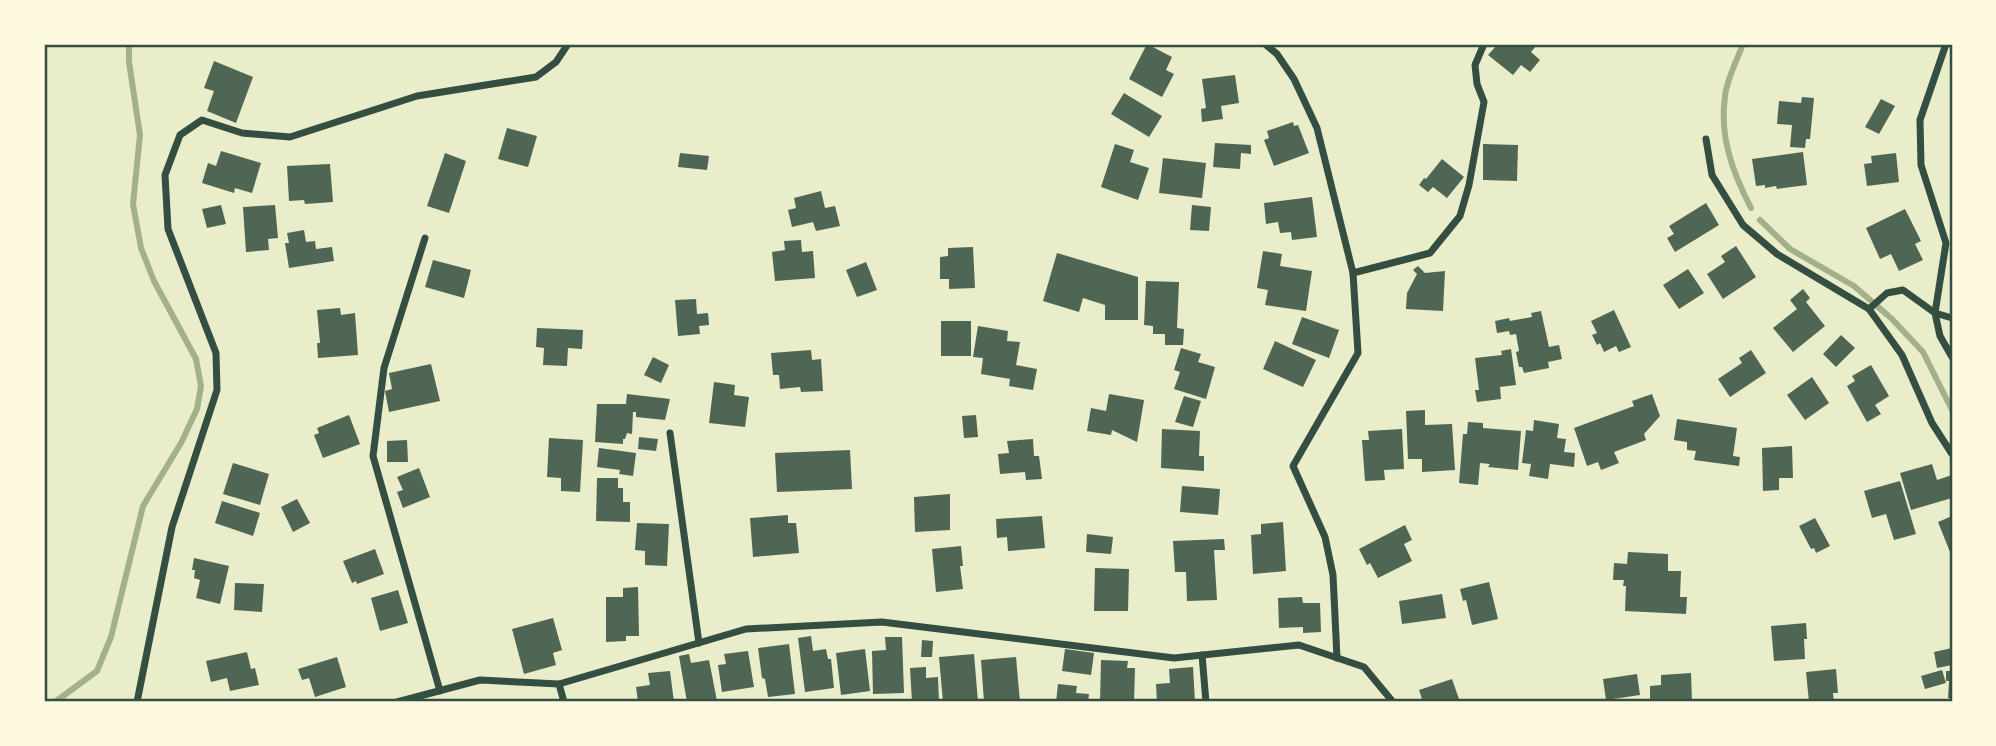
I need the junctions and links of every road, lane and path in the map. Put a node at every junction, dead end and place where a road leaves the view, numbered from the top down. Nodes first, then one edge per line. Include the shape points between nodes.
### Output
1 (568, 44) edge
2 (1265, 44) edge
3 (1484, 44) edge
4 (1946, 44) edge
5 (1706, 139) dead end
6 (425, 238) dead end
7 (1353, 273) junction
8 (1870, 308) junction
9 (1935, 313) junction
10 (1952, 318) edge
11 (1952, 358) edge
12 (670, 433) dead end
13 (1952, 454) edge
14 (699, 643) junction
15 (1202, 655) junction
16 (1337, 658) junction
17 (559, 684) junction
18 (440, 691) junction
19 (136, 702) edge
20 (397, 702) edge
21 (564, 702) edge
22 (1206, 702) edge
23 (1393, 702) edge

1 - 19 street via 556,62 536,77 417,96 290,137 242,133 202,120 180,135 165,174 168,229 216,353 217,390 172,527
2 - 7 street via 1294,79 1317,128
3 - 7 street via 1475,65 1484,102 1460,216 1430,253
4 - 9 street via 1920,120 1921,165 1946,243
5 - 8 street via 1712,174 1743,225 1776,254
6 - 18 street via 384,368 373,456
7 - 16 street via 1358,353 1293,466 1325,537 1333,575
8 - 9 street via 1887,293 1903,290
8 - 13 street via 1902,355 1932,423
9 - 10 street
9 - 11 street
12 - 14 street
14 - 15 street via 746,629 882,622 1174,658
14 - 17 street
15 - 16 street via 1299,645
15 - 22 street
16 - 23 street via 1364,667
17 - 18 street via 480,680
17 - 21 street
18 - 20 street

